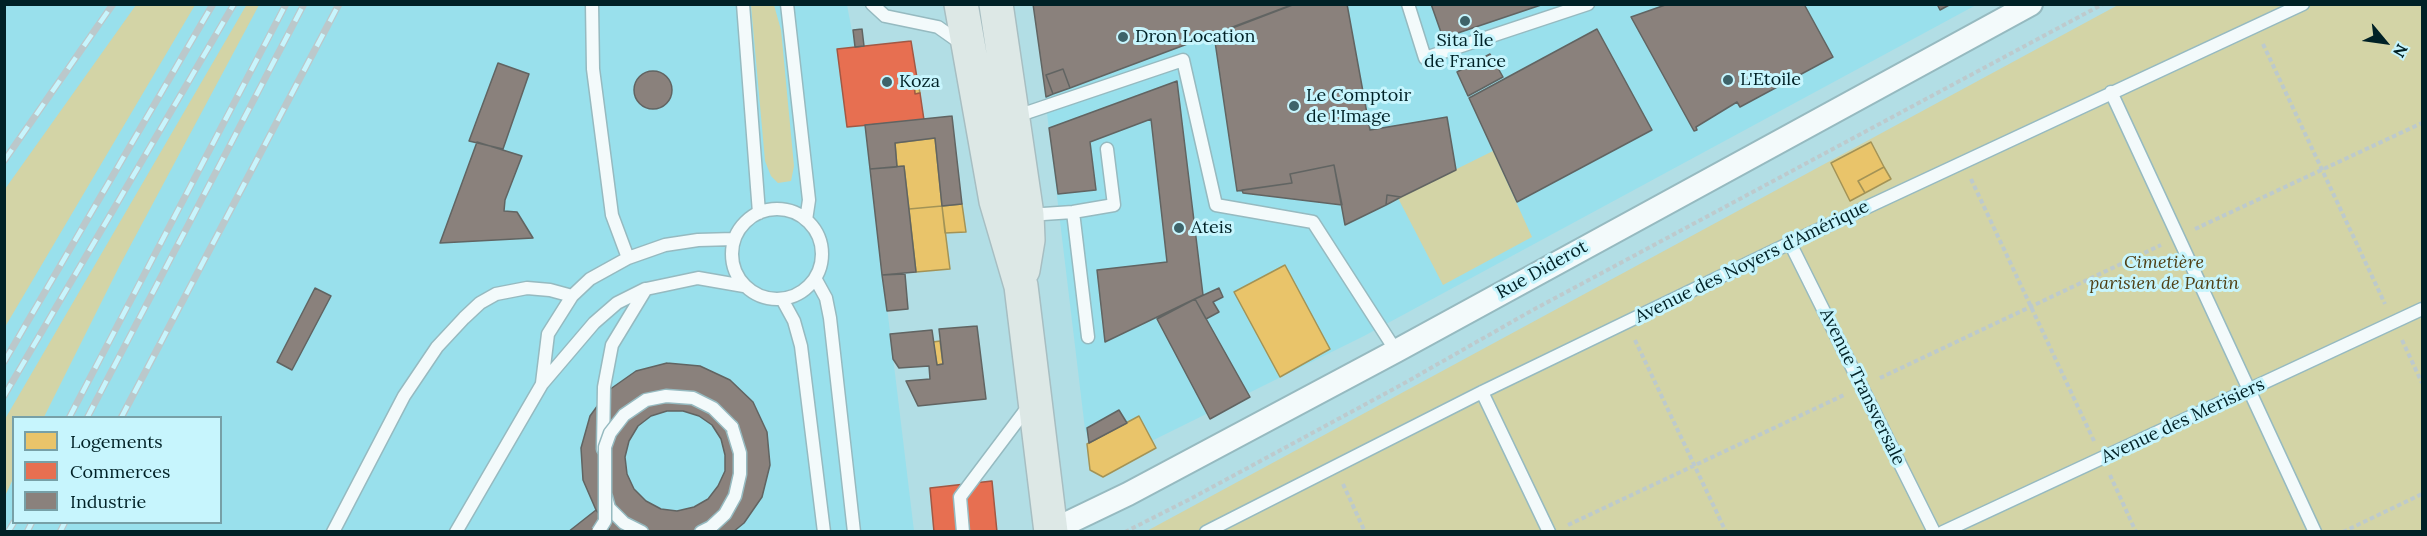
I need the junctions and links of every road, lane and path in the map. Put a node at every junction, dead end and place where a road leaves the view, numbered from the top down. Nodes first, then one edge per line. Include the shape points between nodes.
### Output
1 (592, 4) edge
2 (743, 4) edge
3 (787, 4) edge
4 (872, 4) edge
5 (961, 4) edge
6 (996, 4) edge
7 (1408, 4) edge
8 (1588, 4) edge
9 (2031, 4) edge
10 (2103, 4) edge
11 (2303, 4) edge
12 (2255, 27) junction
13 (969, 48) junction
14 (2111, 92) junction
15 (1011, 118) junction
16 (2422, 123) edge
17 (1107, 149) dead end
18 (1963, 162) junction
19 (2322, 170) junction
20 (1073, 212) junction
21 (759, 213) junction
22 (1027, 215) junction
23 (806, 220) junction
24 (2178, 237) junction
25 (734, 239) junction
26 (1790, 243) junction
27 (628, 258) junction
28 (815, 278) junction
29 (744, 286) junction
30 (1021, 286) junction
31 (646, 289) junction
32 (572, 296) junction
33 (782, 299) junction
34 (2031, 307) junction
35 (2422, 309) edge
36 (1627, 322) junction
37 (2394, 322) junction
38 (1088, 338) dead end
39 (1396, 351) junction
40 (2422, 383) edge
41 (542, 384) junction
42 (1862, 387) junction
43 (2249, 390) junction
44 (1482, 392) junction
45 (1034, 398) junction
46 (2102, 458) junction
47 (1695, 465) junction
48 (1335, 467) junction
49 (2422, 494) edge
50 (1565, 526) dead end
51 (333, 531) edge
52 (456, 531) edge
53 (598, 531) edge
54 (642, 531) edge
55 (701, 531) edge
56 (824, 531) edge
57 (854, 531) edge
58 (963, 531) edge
59 (1051, 531) edge
60 (1125, 531) edge
61 (1206, 531) edge
62 (1365, 531) edge
63 (1549, 531) edge
64 (1726, 531) edge
65 (1934, 531) edge
66 (1943, 531) edge
67 (2136, 531) edge
68 (2315, 531) edge
69 (2343, 531) edge

1 - 27 lane via 593,69 612,215
2 - 21 lane
3 - 23 lane via 809,200
4 - 13 lane via 885,16 938,27
5 - 13 main road
6 - 15 main road
7 - 8 lane via 1425,58
9 - 39 street, Rue Diderot
10 - 60 path via 1531,311 1202,493
11 - 12 lane, Avenue des Noyers d'Amérique
12 - 14 lane, Avenue des Noyers d'Amérique
12 - 19 path
13 - 30 main road via 996,201
14 - 18 lane, Avenue des Noyers d'Amérique
14 - 24 lane
15 - 22 main road
15 - 39 lane via 1183,60 1216,205 1313,222
16 - 19 path
17 - 20 lane via 1114,205
18 - 26 lane, Avenue des Noyers d'Amérique
18 - 34 path
19 - 24 path
19 - 37 path
20 - 22 lane
20 - 38 lane
21 - 23 lane via 779,209
21 - 25 lane via 741,226
22 - 30 main road via 1028,240
23 - 28 lane via 815,230 822,251
24 - 34 path
24 - 43 lane
25 - 27 lane via 665,245
25 - 29 lane via 733,267
26 - 36 lane, Avenue des Noyers d'Amérique
26 - 42 lane, Avenue Transversale
27 - 32 lane via 590,279
28 - 33 lane via 801,292
28 - 57 lane via 826,298 830,318
29 - 31 lane via 698,279
29 - 33 lane via 762,297
30 - 45 main road
31 - 41 lane via 617,303 594,323
31 - 54 lane via 612,345 604,387 602,471 609,508 624,523
32 - 41 lane via 548,334
32 - 51 lane via 526,288 496,294 464,318 437,347 405,396
33 - 56 lane via 801,346
34 - 42 path
34 - 46 path
35 - 37 lane, Avenue des Merisiers
36 - 44 lane, Avenue des Noyers d'Amérique
36 - 47 path
37 - 40 path
37 - 43 lane, Avenue des Merisiers
39 - 59 street, Rue Diderot
41 - 52 lane
42 - 47 path
42 - 65 lane, Avenue Transversale
43 - 46 lane, Avenue des Merisiers
43 - 68 lane
44 - 48 lane, Avenue des Noyers d'Amérique
44 - 63 lane
45 - 58 lane via 960,497
45 - 59 main road
46 - 66 lane, Avenue des Merisiers
46 - 67 path
47 - 50 path
47 - 64 path
48 - 61 lane, Avenue des Noyers d'Amérique
48 - 62 path
49 - 69 path
53 - 55 lane, bridge via 606,521 604,466 610,433 624,415 646,400 666,396 693,398 713,408 732,427 740,453 735,496 725,514

